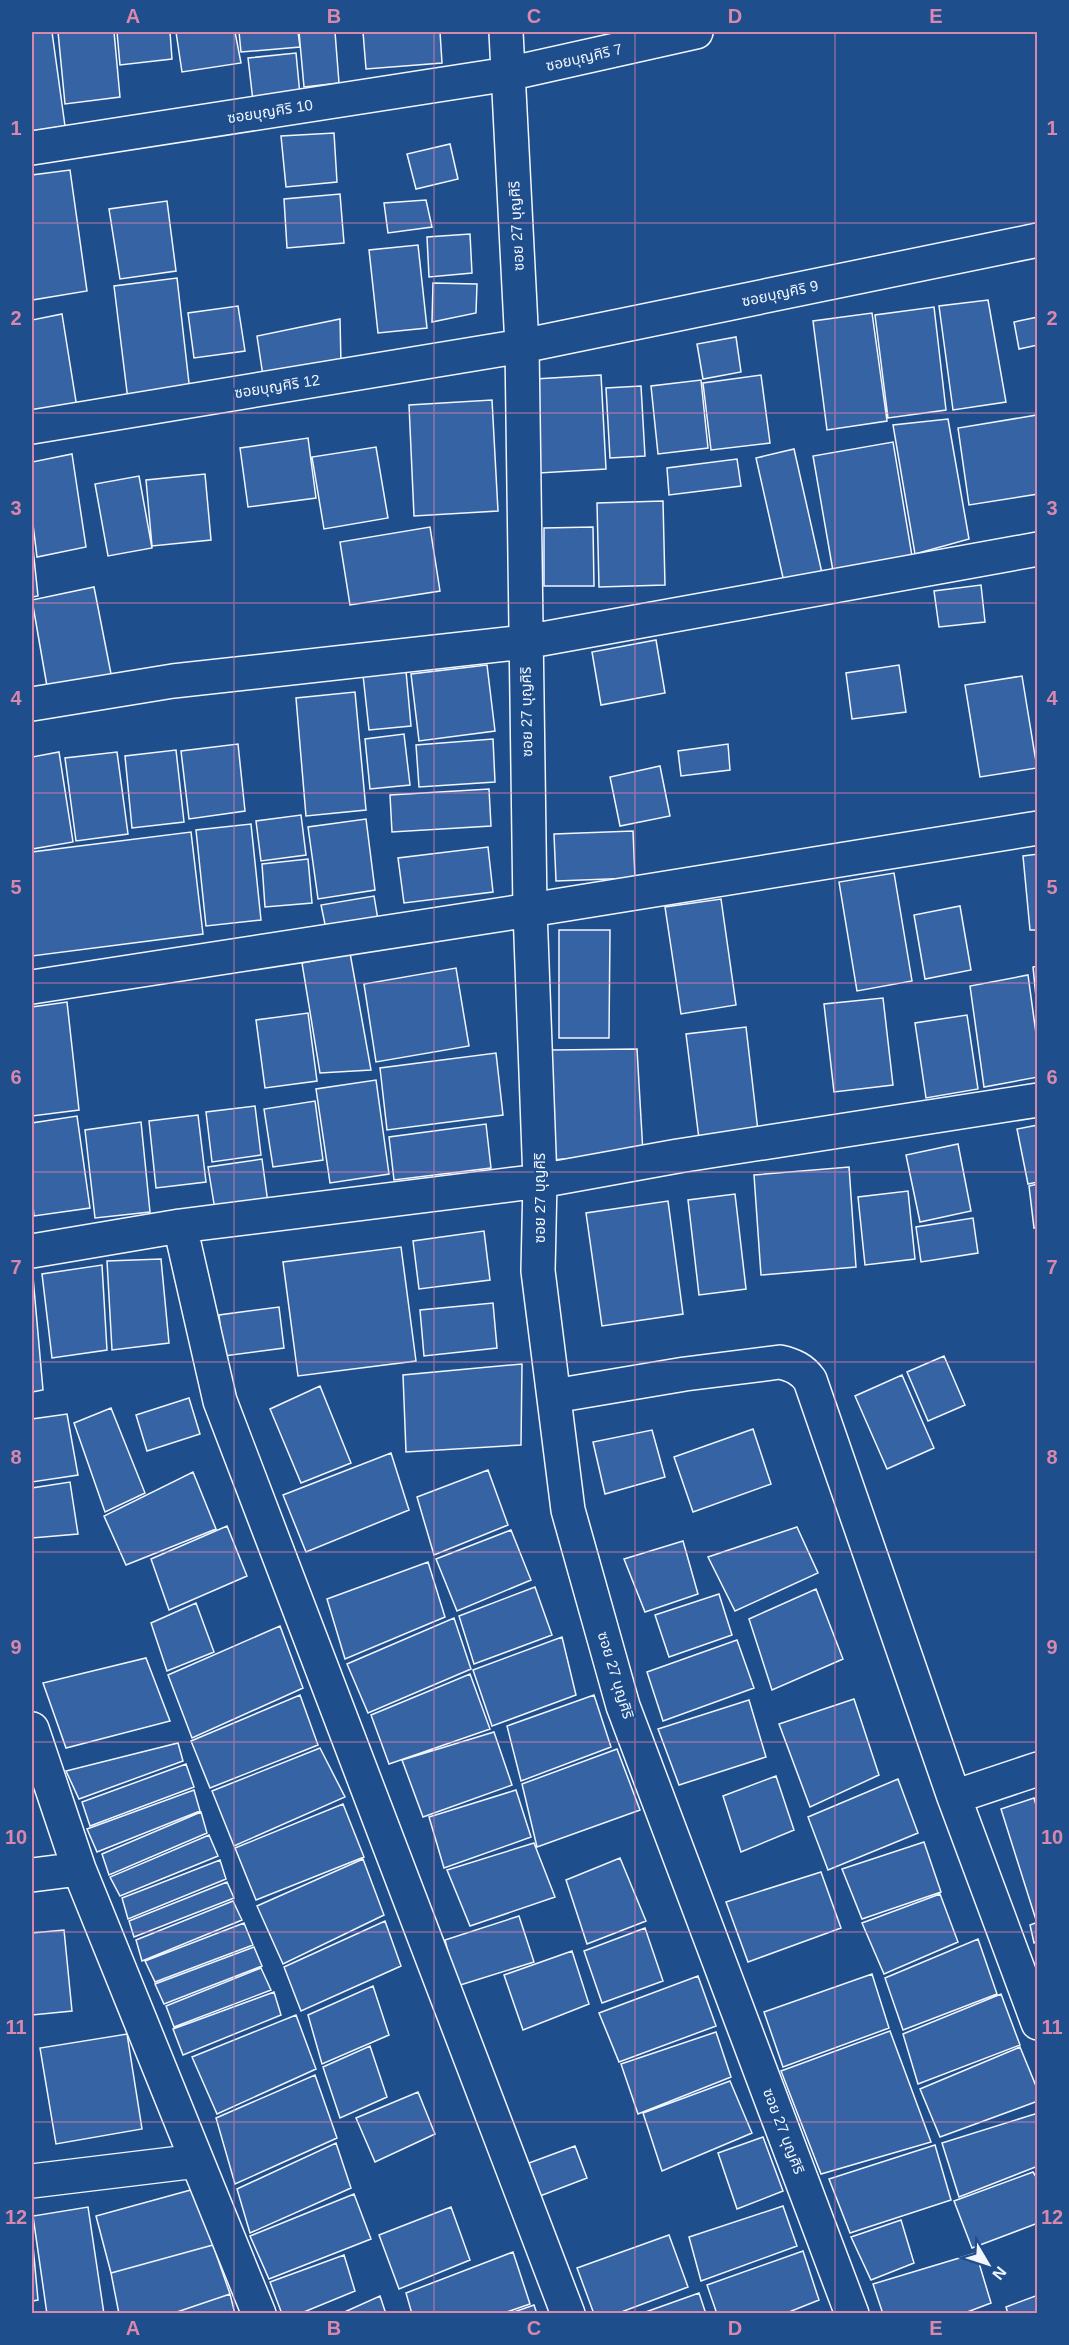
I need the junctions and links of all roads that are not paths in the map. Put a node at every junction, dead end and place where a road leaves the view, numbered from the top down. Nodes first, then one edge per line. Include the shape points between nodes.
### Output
1 (506, 32) edge
2 (696, 32) edge
3 (508, 74) junction
4 (32, 148) edge
5 (1038, 240) edge
6 (522, 346) junction
7 (32, 427) edge
8 (1038, 549) edge
9 (525, 642) junction
10 (32, 704) edge
11 (1038, 828) edge
12 (530, 910) junction
13 (32, 987) edge
14 (1038, 1100) edge
15 (540, 1181) junction
16 (180, 1226) junction
17 (32, 1251) edge
18 (554, 1396) junction
19 (32, 1729) edge
20 (1038, 1769) edge
21 (954, 1797) junction
22 (79, 1869) junction
23 (32, 1875) edge
24 (1038, 2023) edge
25 (197, 2161) junction
26 (32, 2181) edge
27 (259, 2313) edge
28 (568, 2313) edge
29 (852, 2313) edge

1 - 3 street, ซอย 27 บุญศิริ
2 - 3 street, ซอยบุญศิริ 7
3 - 4 street, ซอยบุญศิริ 10
3 - 6 street, ซอย 27 บุญศิริ
5 - 6 street, ซอยบุญศิริ 9
6 - 7 street, ซอยบุญศิริ 12
6 - 9 street, ซอย 27 บุญศิริ
8 - 9 street
9 - 10 street via 173,681
9 - 12 street, ซอย 27 บุญศิริ
11 - 12 street
12 - 13 street
12 - 15 street, ซอย 27 บุญศิริ
14 - 15 street
15 - 16 street
15 - 18 street, ซอย 27 บุญศิริ via 538,1271
16 - 17 street
16 - 28 street via 217,1386
18 - 21 street via 780,1362 804,1371
18 - 29 street, ซอย 27 บุญศิริ via 568,1510 623,1706
19 - 22 street
20 - 21 street
21 - 24 street
22 - 23 street
22 - 25 street
25 - 26 street
25 - 27 street

